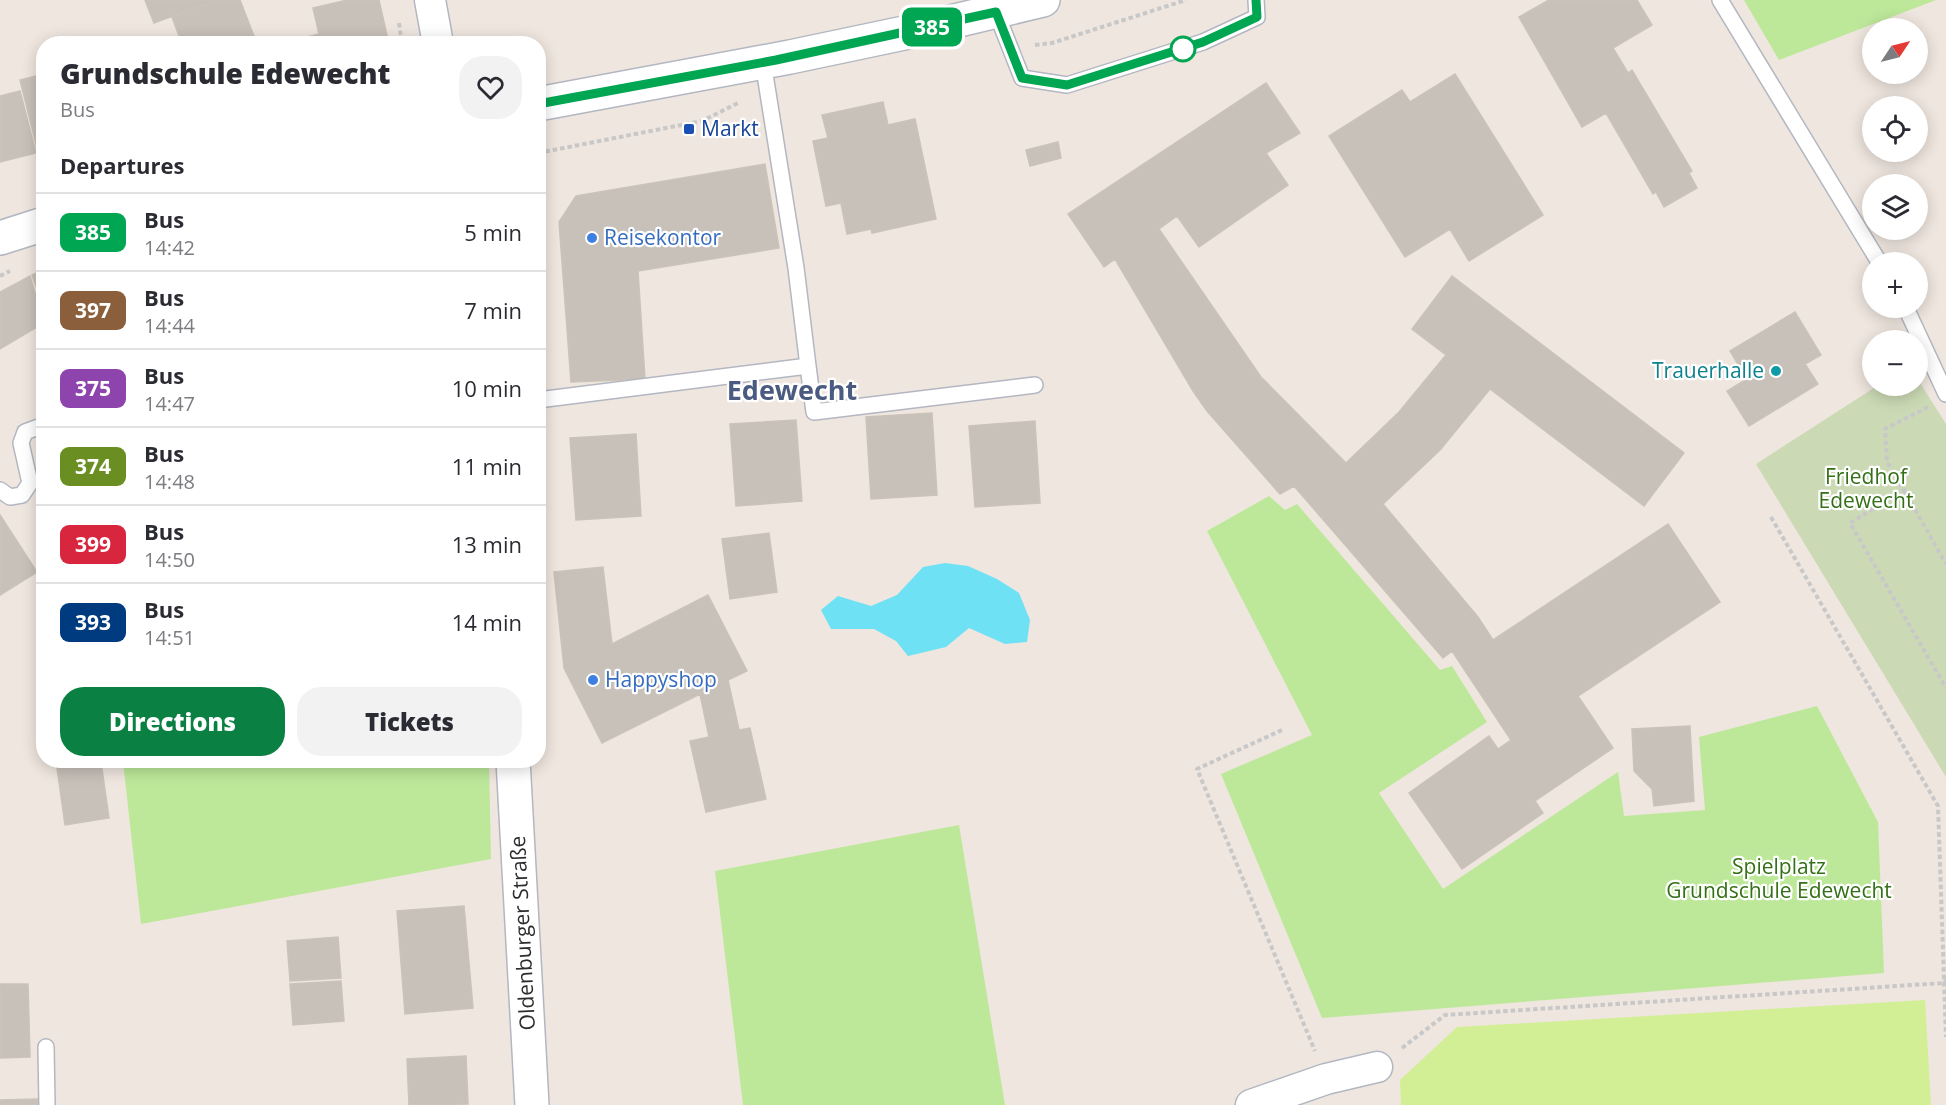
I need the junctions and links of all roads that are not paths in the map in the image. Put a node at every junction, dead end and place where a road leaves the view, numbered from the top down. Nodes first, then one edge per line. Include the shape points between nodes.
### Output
1 (430, 0) edge
2 (1042, 0) edge
3 (1256, 0) edge
4 (1720, 0) edge
5 (996, 12) junction
6 (437, 36) edge
7 (763, 62) junction
8 (546, 103) edge
9 (36, 227) edge
10 (0, 238) edge
11 (1873, 252) edge
12 (1910, 318) edge
13 (808, 366) junction
14 (1035, 385) dead end
15 (546, 399) edge
16 (1941, 399) edge
17 (36, 428) edge
18 (0, 490) edge
19 (513, 768) edge
20 (46, 1047) dead end
21 (1377, 1067) road end
22 (47, 1105) edge
23 (532, 1105) edge
24 (1251, 1105) edge

1 - 6 street
2 - 5 main road
3 - 5 lane via 1257,17 1203,42 1067,85 1022,78
4 - 11 lane
5 - 7 main road
7 - 8 main road
7 - 13 lane
9 - 10 main road
12 - 16 lane
13 - 14 lane via 814,412
13 - 15 lane
17 - 18 lane via 25,432 21,443 30,483 22,495 10,498
19 - 23 main road, Oldenburger Straße
20 - 22 lane
21 - 24 street

